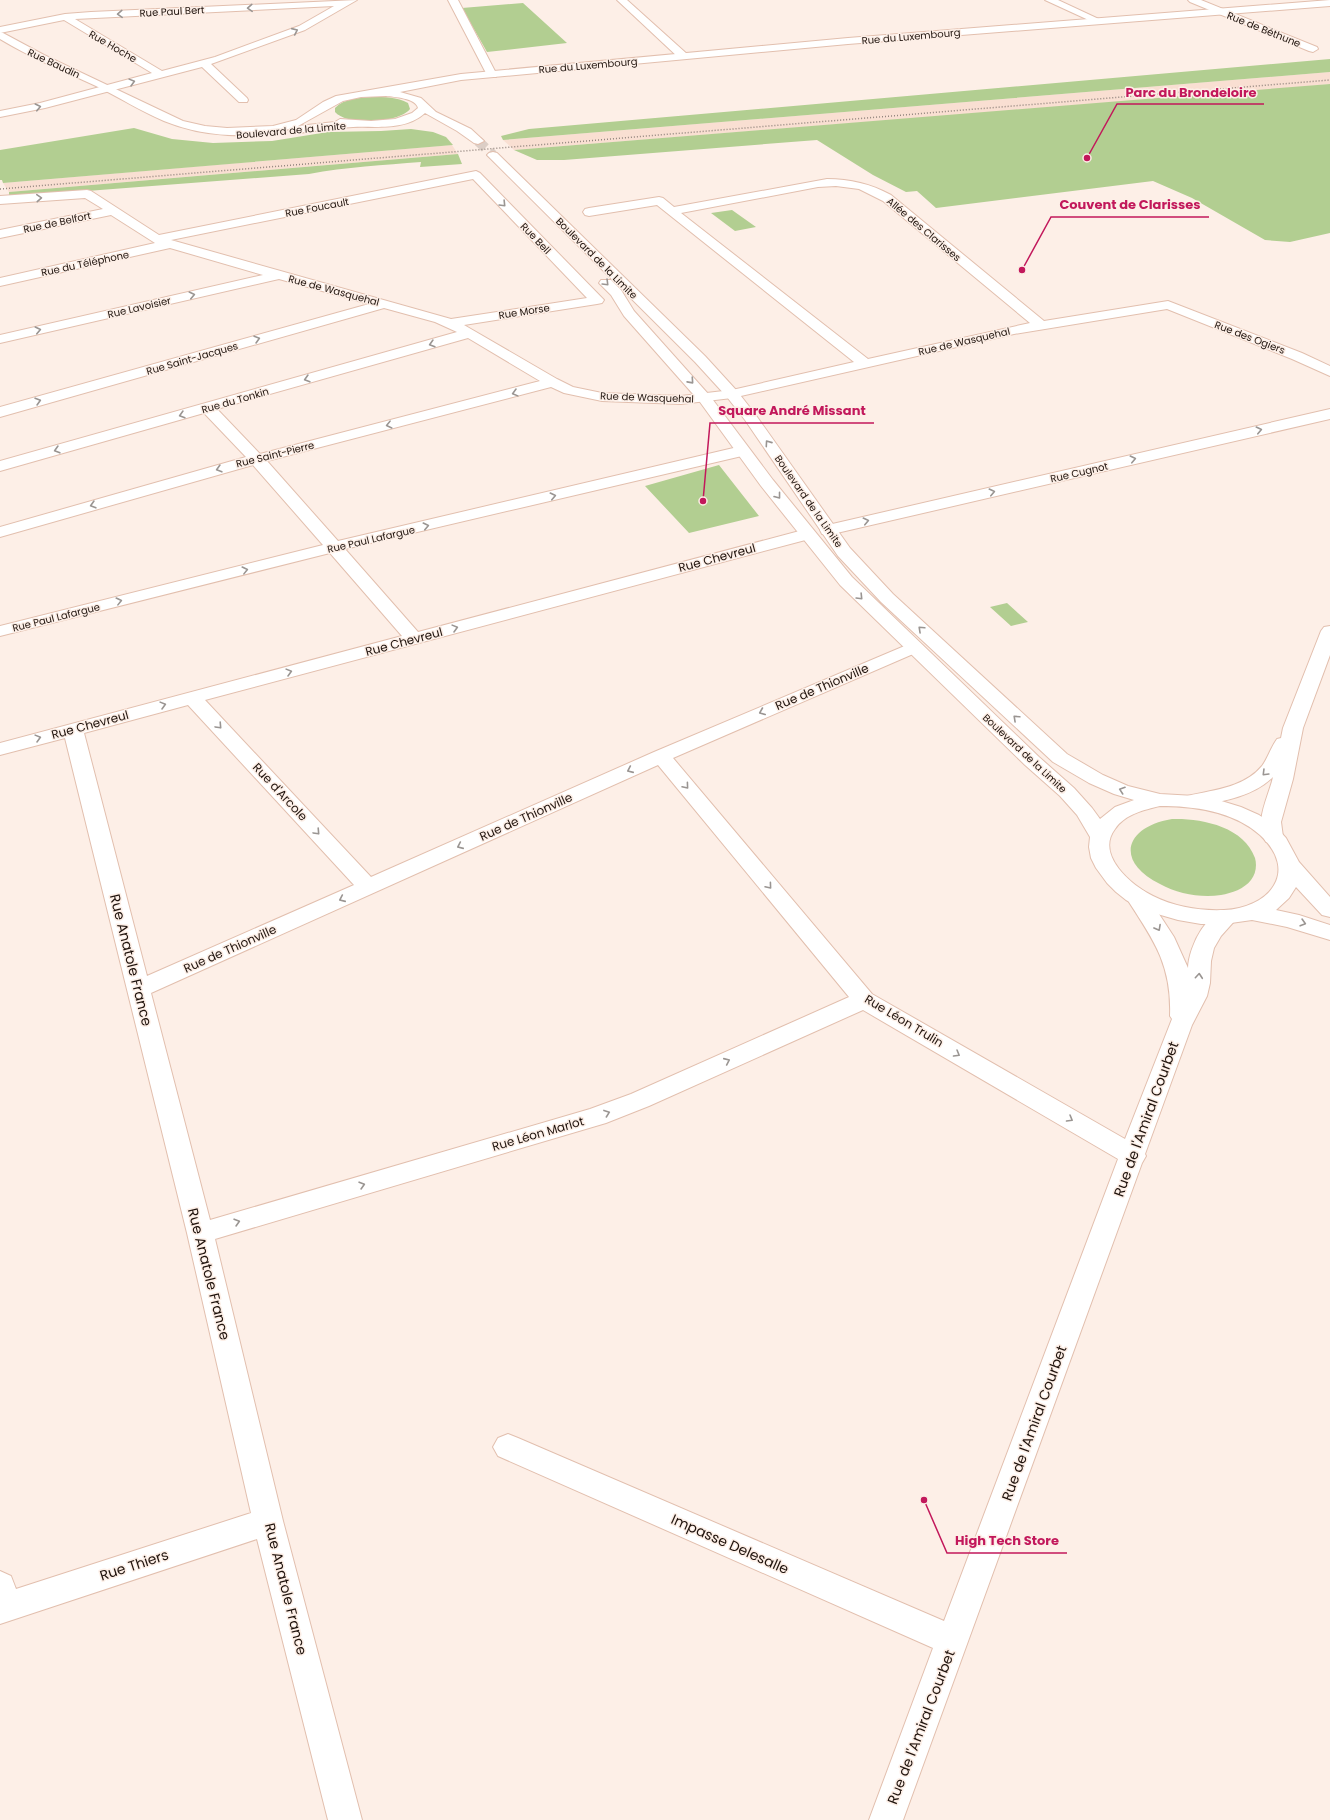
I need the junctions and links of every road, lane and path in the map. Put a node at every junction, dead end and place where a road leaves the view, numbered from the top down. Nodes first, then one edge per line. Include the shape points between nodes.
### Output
1 (453, 0) edge
2 (622, 0) edge
3 (1050, 0) edge
4 (1193, 0) edge
5 (348, 2) edge
6 (1330, 3) edge
7 (1222, 12) junction
8 (65, 18) junction
9 (1098, 21) junction
10 (0, 30) edge
11 (0, 35) edge
12 (0, 44) edge
13 (1313, 49) dead end
14 (683, 56) junction
15 (204, 63) junction
16 (492, 74) junction
17 (162, 75) junction
18 (109, 88) junction
19 (94, 92) junction
20 (367, 94) junction
21 (243, 100) dead end
22 (422, 104) junction
23 (325, 107) junction
24 (0, 114) edge
25 (354, 124) junction
26 (384, 124) junction
27 (480, 149) junction
28 (476, 175) joint
29 (0, 200) edge
30 (113, 211) junction
31 (670, 211) junction
32 (589, 212) dead end
33 (0, 234) edge
34 (157, 239) junction
35 (170, 244) junction
36 (278, 275) junction
37 (0, 282) edge
38 (597, 300) joint
39 (385, 303) junction
40 (1168, 305) joint
41 (450, 323) junction
42 (1040, 326) junction
43 (470, 333) junction
44 (0, 339) edge
45 (866, 364) junction
46 (1330, 372) edge
47 (552, 382) junction
48 (732, 394) junction
49 (705, 398) junction
50 (208, 408) junction
51 (0, 412) edge
52 (1330, 414) edge
53 (742, 450) junction
54 (256, 459) junction
55 (0, 466) edge
56 (828, 530) junction
57 (0, 532) edge
58 (807, 534) junction
59 (334, 548) junction
60 (0, 631) edge
61 (1330, 631) edge
62 (414, 639) junction
63 (914, 648) junction
64 (192, 698) junction
65 (1293, 728) junction
66 (74, 729) junction
67 (0, 748) edge
68 (661, 756) junction
69 (1160, 800) junction
70 (1190, 801) junction
71 (1100, 837) junction
72 (1273, 837) junction
73 (1288, 863) junction
74 (368, 887) junction
75 (1136, 896) junction
76 (1330, 910) edge
77 (1250, 912) junction
78 (1226, 917) junction
79 (1330, 933) edge
80 (139, 989) junction
81 (864, 1000) junction
82 (1180, 1025) junction
83 (1133, 1156) junction
84 (200, 1233) junction
85 (508, 1447) dead end
86 (268, 1521) junction
87 (2, 1600) edge
88 (953, 1642) junction
89 (345, 1820) edge
90 (886, 1820) edge

1 - 16 street
2 - 14 street
3 - 9 street
4 - 7 street, Rue de Béthune
5 -> 8 street, Rue Paul Bert
15 -> 5 street via 291,33
6 - 7 street, Rue du Luxembourg
7 - 9 street, Rue du Luxembourg
7 - 13 street, Rue de Béthune
8 - 10 street, Rue Paul Bert
8 - 17 street, Rue Hoche
9 - 14 street, Rue du Luxembourg
11 - 18 street, Rue Baudin via 31,54
12 - 19 street, Rue Baudin via 36,65
14 - 16 street, Rue du Luxembourg
15 - 17 street
15 - 21 street
16 - 20 street, Rue du Luxembourg via 448,78
16 - 22 street, Rue du Luxembourg via 433,88 422,97
18 -> 17 street
18 - 19 street
18 - 23 street, Boulevard de la Limite via 173,122 217,130 249,131 284,127 307,119
24 -> 19 street
19 - 25 street, Boulevard de la Limite via 165,127 199,134 262,134
20 - 22 street, Boulevard de la Limite via 400,95 413,98
20 - 23 street, Boulevard de la Limite via 339,99
22 - 26 street, Rue du Luxembourg via 422,111 412,117
22 - 27 street, Boulevard de la Limite via 433,114 465,129
23 - 25 street via 324,113 329,118
25 - 26 street
26 - 27 street, Boulevard de la Limite via 438,125 458,133
27 - 48 street, Boulevard de la Limite via 700,359
27 -> 49 street, Boulevard de la Limite via 616,293 629,313
28 - 34 street, Rue Foucault
28 -> 38 street, Rue Bell
29 -> 30 street, Rue de Wasquehal via 88,194
30 - 33 street, Rue de Belfort
30 - 34 street, Rue de Wasquehal
31 - 32 street via 659,201
31 - 42 street, Allée des Clarisses via 818,183 837,182 864,187 887,198
31 - 45 street
34 - 35 street, Rue de Wasquehal
35 - 36 street, Rue de Wasquehal
35 - 37 street, Rue du Téléphone
36 - 39 street, Rue de Wasquehal
44 -> 36 street, Rue Lavoisier
38 - 41 street, Rue Morse
39 - 41 street, Rue de Wasquehal
51 -> 39 street, Rue Saint-Jacques
40 - 42 street, Rue de Wasquehal
40 - 46 street, Rue des Ogiers via 1297,356
41 - 43 street, Rue de Wasquehal
42 - 45 street, Rue de Wasquehal via 992,334
43 - 47 street, Rue de Wasquehal
43 -> 50 street, Rue du Tonkin
45 - 48 street, Rue de Wasquehal
47 - 49 street, Rue de Wasquehal via 579,392 608,398
47 -> 54 street, Rue Saint-Pierre
48 - 49 street, Rue de Wasquehal
56 -> 48 street, Boulevard de la Limite via 770,444
49 - 53 street, Boulevard de la Limite
50 - 54 street
50 -> 55 street, Rue du Tonkin
56 -> 52 street, Rue Cugnot
53 -> 58 street, Boulevard de la Limite
59 -> 53 street, Rue Paul Lafargue
54 -> 57 street, Rue Saint-Pierre
54 - 59 street
69 -> 56 street, Boulevard de la Limite via 1121,790 1096,780 1060,758 887,598 853,563
62 -> 58 street, Rue Chevreul
58 -> 63 street, Boulevard de la Limite via 846,581
60 -> 59 street, Rue Paul Lafargue
59 - 62 street
61 - 65 street
64 -> 62 street, Rue Chevreul
63 -> 68 street, Rue de Thionville
63 - 71 street, Boulevard de la Limite via 1067,792 1085,812
66 -> 64 street, Rue Chevreul
64 -> 74 street, Rue d'Arcole
65 -> 70 street via 1270,769 1257,781 1226,793
65 - 72 street via 1284,779 1271,822
67 -> 66 street, Rue Chevreul
66 - 80 street, Rue Anatole France
68 -> 74 street, Rue de Thionville
68 -> 81 street, Rue Léon Trulin
69 - 70 street
69 - 71 street via 1141,804 1117,815
70 - 72 street via 1214,805 1237,813
71 - 75 street via 1100,850 1108,871 1116,881
72 - 73 street via 1283,850
73 - 76 street
73 - 77 street via 1288,879 1282,893 1268,904
74 -> 80 street, Rue de Thionville
75 - 78 street via 1179,913
75 -> 82 street, Rue de l'Amiral Courbet via 1155,924 1180,974 1183,998
77 - 78 street
77 -> 79 street via 1291,920
82 -> 78 street, Rue de l'Amiral Courbet via 1192,1004 1198,985 1203,946
80 - 84 street, Rue Anatole France
81 -> 83 street, Rue Léon Trulin
84 -> 81 street, Rue Léon Marlot via 597,1116 640,1100
82 - 83 street, Rue de l'Amiral Courbet
83 - 88 street, Rue de l'Amiral Courbet
84 - 86 street, Rue Anatole France
85 - 88 street, Impasse Delesalle
86 - 87 street, Rue Thiers
86 - 89 street, Rue Anatole France
88 - 90 street, Rue de l'Amiral Courbet

